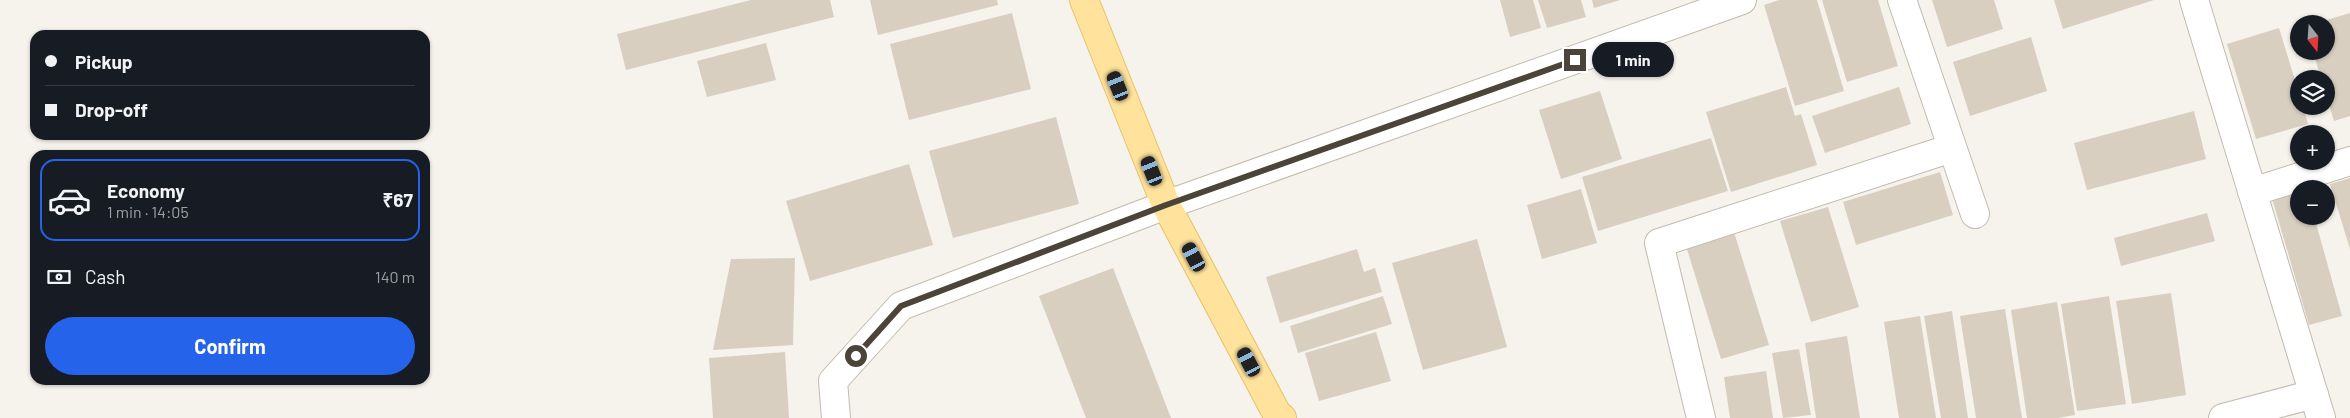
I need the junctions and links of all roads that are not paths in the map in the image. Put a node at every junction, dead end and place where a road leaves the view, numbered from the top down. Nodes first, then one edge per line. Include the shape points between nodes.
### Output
1 (1084, 0) edge
2 (1742, 0) edge
3 (1902, 0) edge
4 (2194, 0) edge
5 (1952, 148) junction
6 (2350, 161) edge
7 (2252, 192) junction
8 (1166, 205) junction
9 (1975, 214) dead end
10 (2318, 406) edge
11 (836, 418) edge
12 (1282, 418) edge
13 (1701, 418) edge
14 (2223, 418) edge

1 - 8 main road
2 - 8 street
3 - 5 street
4 - 7 street
5 - 9 street
5 - 13 street via 1659,243
6 - 7 street
7 - 10 street
8 - 11 street via 901,306 833,380
8 - 12 main road
10 - 14 street

